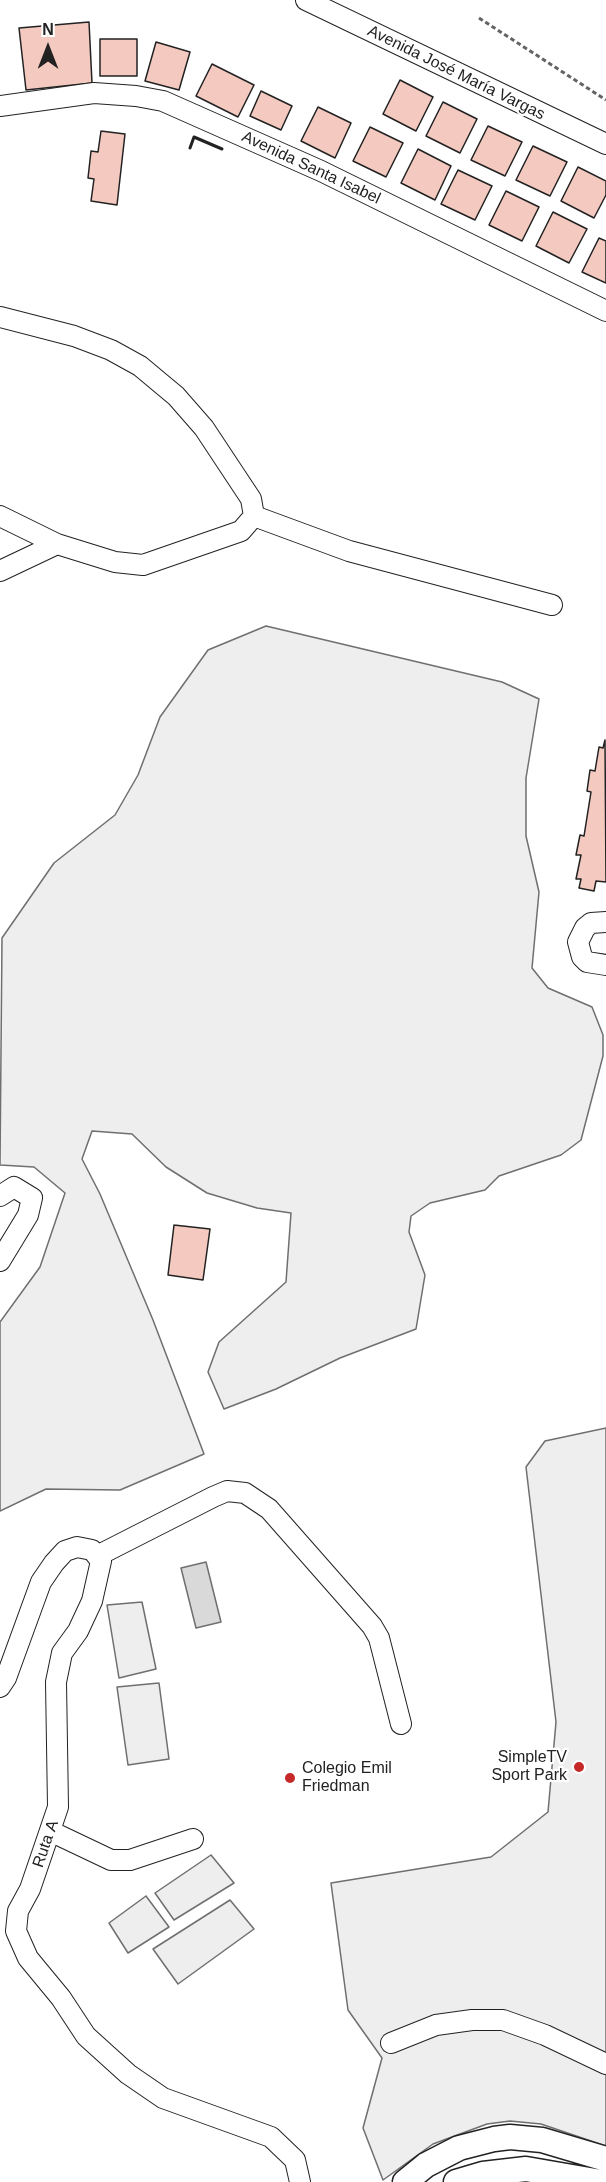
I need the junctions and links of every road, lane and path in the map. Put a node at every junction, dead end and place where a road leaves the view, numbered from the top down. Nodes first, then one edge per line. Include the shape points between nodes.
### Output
1 (314, 2) edge
2 (479, 18) dead end
3 (606, 100) edge
4 (0, 106) edge
5 (606, 144) edge
6 (606, 311) edge
7 (0, 317) edge
8 (0, 516) edge
9 (254, 516) junction
10 (57, 544) junction
11 (0, 571) edge
12 (552, 605) dead end
13 (606, 922) edge
14 (606, 965) edge
15 (0, 1196) edge
16 (0, 1261) edge
17 (99, 1556) junction
18 (0, 1687) edge
19 (401, 1724) dead end
20 (50, 1831) junction
21 (193, 1839) dead end
22 (391, 2043) dead end
23 (606, 2064) edge
24 (473, 2144) junction
25 (606, 2159) edge
26 (483, 2174) junction
27 (300, 2182) edge
28 (405, 2182) edge
29 (456, 2182) edge
30 (601, 2182) edge

1 - 5 street, Avenida José María Vargas
2 - 3 path
4 - 6 street, Avenida Santa Isabel via 94,93 163,101 321,171
7 - 9 street via 74,336 140,366 176,396 204,428 251,499
8 - 10 street
9 - 10 street via 241,531 143,565 115,562
9 - 12 street via 349,551
10 - 11 street
13 - 14 street via 591,923 578,942 587,962
15 - 16 street via 15,1187 32,1198 28,1215
17 - 18 street via 77,1547 65,1551 54,1563 41,1582
17 - 19 street via 226,1491 245,1493 269,1509 372,1626 379,1638
17 - 20 street, Ruta A via 92,1601 62,1653 56,1682 58,1807
20 - 21 street via 111,1860 130,1860
20 - 27 street, Ruta A via 18,1911 16,1931 28,1958 86,2036 128,2074 163,2098 271,2137 295,2160
22 - 23 street via 436,2025 503,2020
24 - 25 main road via 526,2138
24 - 26 main road
24 - 28 main road via 435,2160
26 - 29 main road
26 - 30 main road via 526,2169

